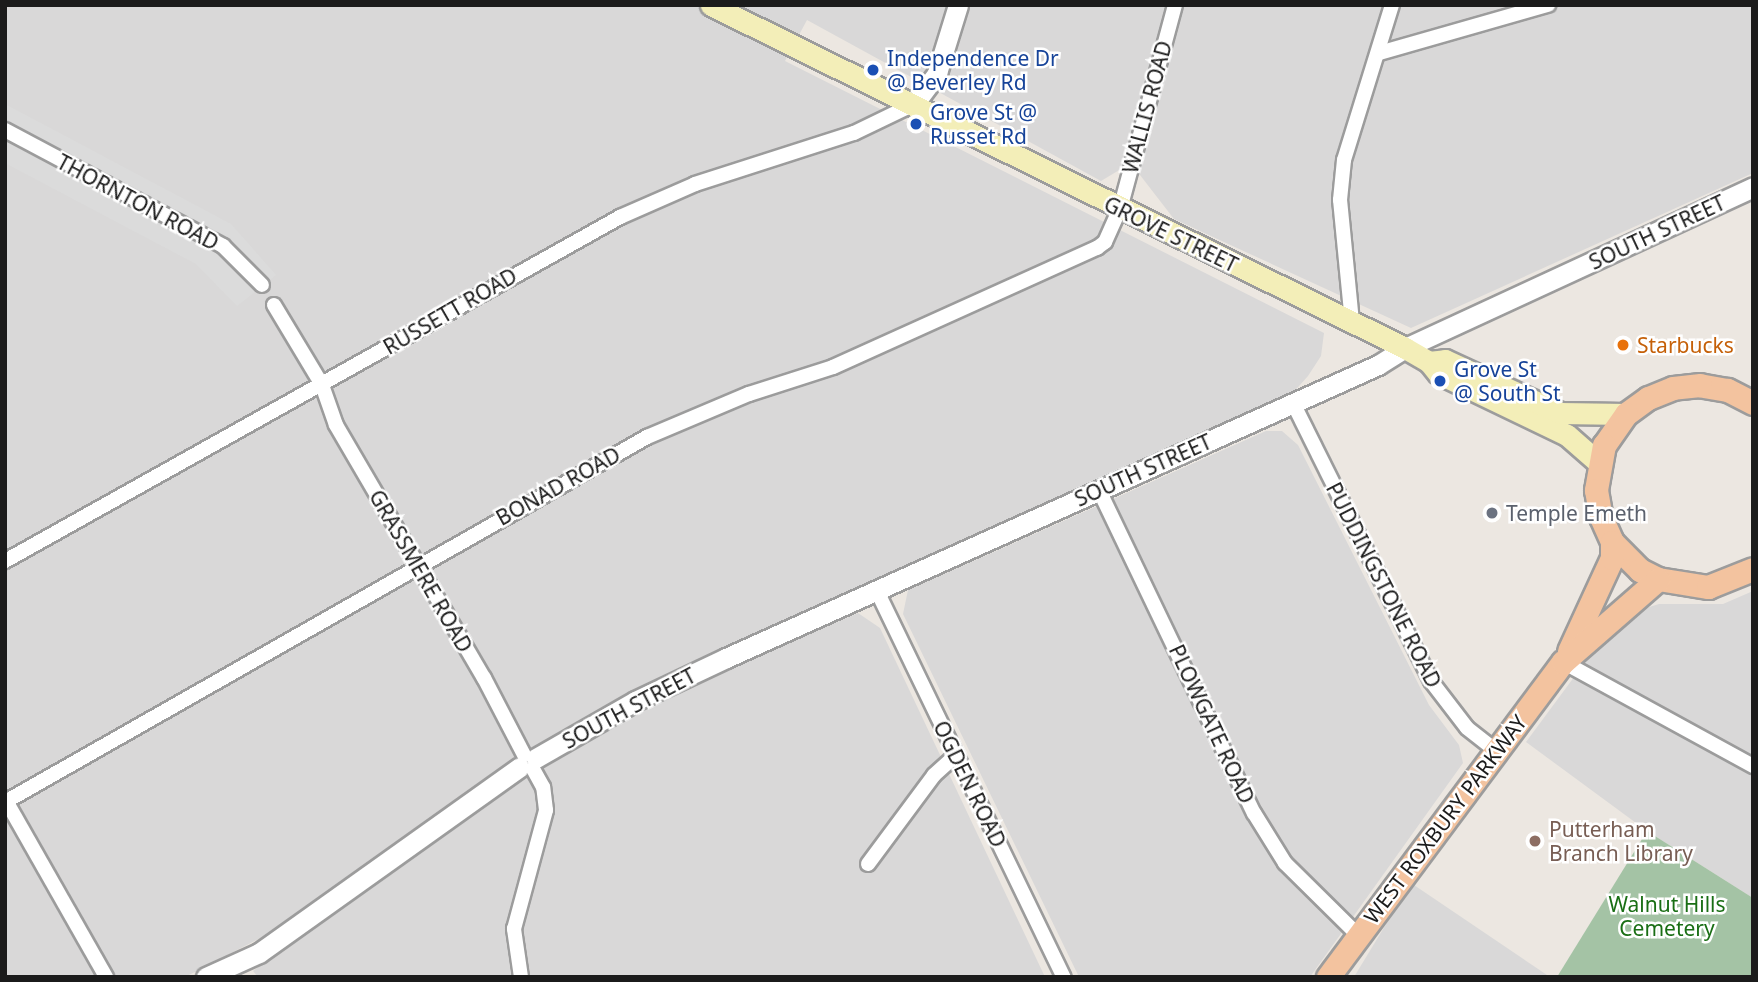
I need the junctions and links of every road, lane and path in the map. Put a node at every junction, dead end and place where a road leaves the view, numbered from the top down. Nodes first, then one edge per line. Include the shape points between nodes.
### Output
1 (711, 5) edge
2 (958, 5) edge
3 (1175, 5) edge
4 (1392, 5) edge
5 (1548, 5) edge
6 (1379, 53) junction
7 (914, 104) junction
8 (5, 130) edge
9 (1753, 187) edge
10 (1120, 209) junction
11 (262, 285) dead end
12 (274, 305) dead end
13 (1352, 322) junction
14 (1405, 348) junction
15 (1429, 362) junction
16 (1753, 382) edge
17 (322, 385) junction
18 (1727, 390) junction
19 (1293, 403) junction
20 (1753, 403) edge
21 (1626, 414) junction
22 (1598, 463) junction
23 (1099, 491) junction
24 (1612, 542) junction
25 (5, 561) edge
26 (419, 563) junction
27 (1746, 575) edge
28 (1658, 579) junction
29 (877, 591) junction
30 (1563, 662) junction
31 (1496, 750) junction
32 (955, 756) junction
33 (528, 762) junction
34 (1753, 766) edge
35 (6, 801) edge
36 (868, 864) dead end
37 (1357, 934) junction
38 (106, 977) edge
39 (206, 977) edge
40 (521, 977) edge
41 (1064, 977) edge
42 (1328, 977) edge

1 - 7 main road, GROVE STREET
2 - 7 street via 937,73
3 - 10 street, WALLIS ROAD
4 - 6 street
5 - 6 street
6 - 13 street via 1344,160 1340,200
7 - 10 main road, GROVE STREET
7 - 17 street, RUSSETT ROAD via 854,133 695,184 620,217 543,256
8 - 11 street, THORNTON ROAD via 223,246
9 - 14 street, SOUTH STREET
10 - 13 main road, GROVE STREET
10 - 26 street, BONAD ROAD via 1105,242 1087,254 832,367 749,394 647,437
12 - 17 street
13 - 14 main road, GROVE STREET
14 - 15 main road, GROVE STREET
14 - 19 street, SOUTH STREET
15 - 21 main road, GROVE STREET via 1446,360 1560,412
15 - 22 main road, GROVE STREET via 1438,373 1567,435
16 - 18 main road
17 - 25 street, RUSSETT ROAD
17 - 26 street, GRASSMERE ROAD via 336,425
18 - 20 main road
18 - 21 main road via 1673,388
19 - 23 street, SOUTH STREET
19 - 31 street, PUDDINGSTONE ROAD via 1430,681 1462,722
21 - 22 main road via 1604,445
22 - 24 main road via 1596,490
23 - 29 street, SOUTH STREET
23 - 37 street, PLOWGATE ROAD via 1254,813 1285,863
24 - 28 main road via 1633,564
24 - 30 main road, WEST ROXBURY PARKWAY via 1612,558
26 - 33 street, GRASSMERE ROAD
26 - 35 street, BONAD ROAD
27 - 28 main road via 1708,587
28 - 30 main road, WEST ROXBURY PARKWAY
29 - 32 street, OGDEN ROAD
29 - 33 street, SOUTH STREET via 635,701
30 - 31 main road, WEST ROXBURY PARKWAY
30 - 34 street
31 - 37 main road, WEST ROXBURY PARKWAY
32 - 36 street via 934,775
32 - 41 street, OGDEN ROAD
33 - 39 street, SOUTH STREET via 259,953
33 - 40 street, GRASSMERE ROAD via 543,787 547,810 514,929
35 - 38 street
37 - 42 main road, WEST ROXBURY PARKWAY

